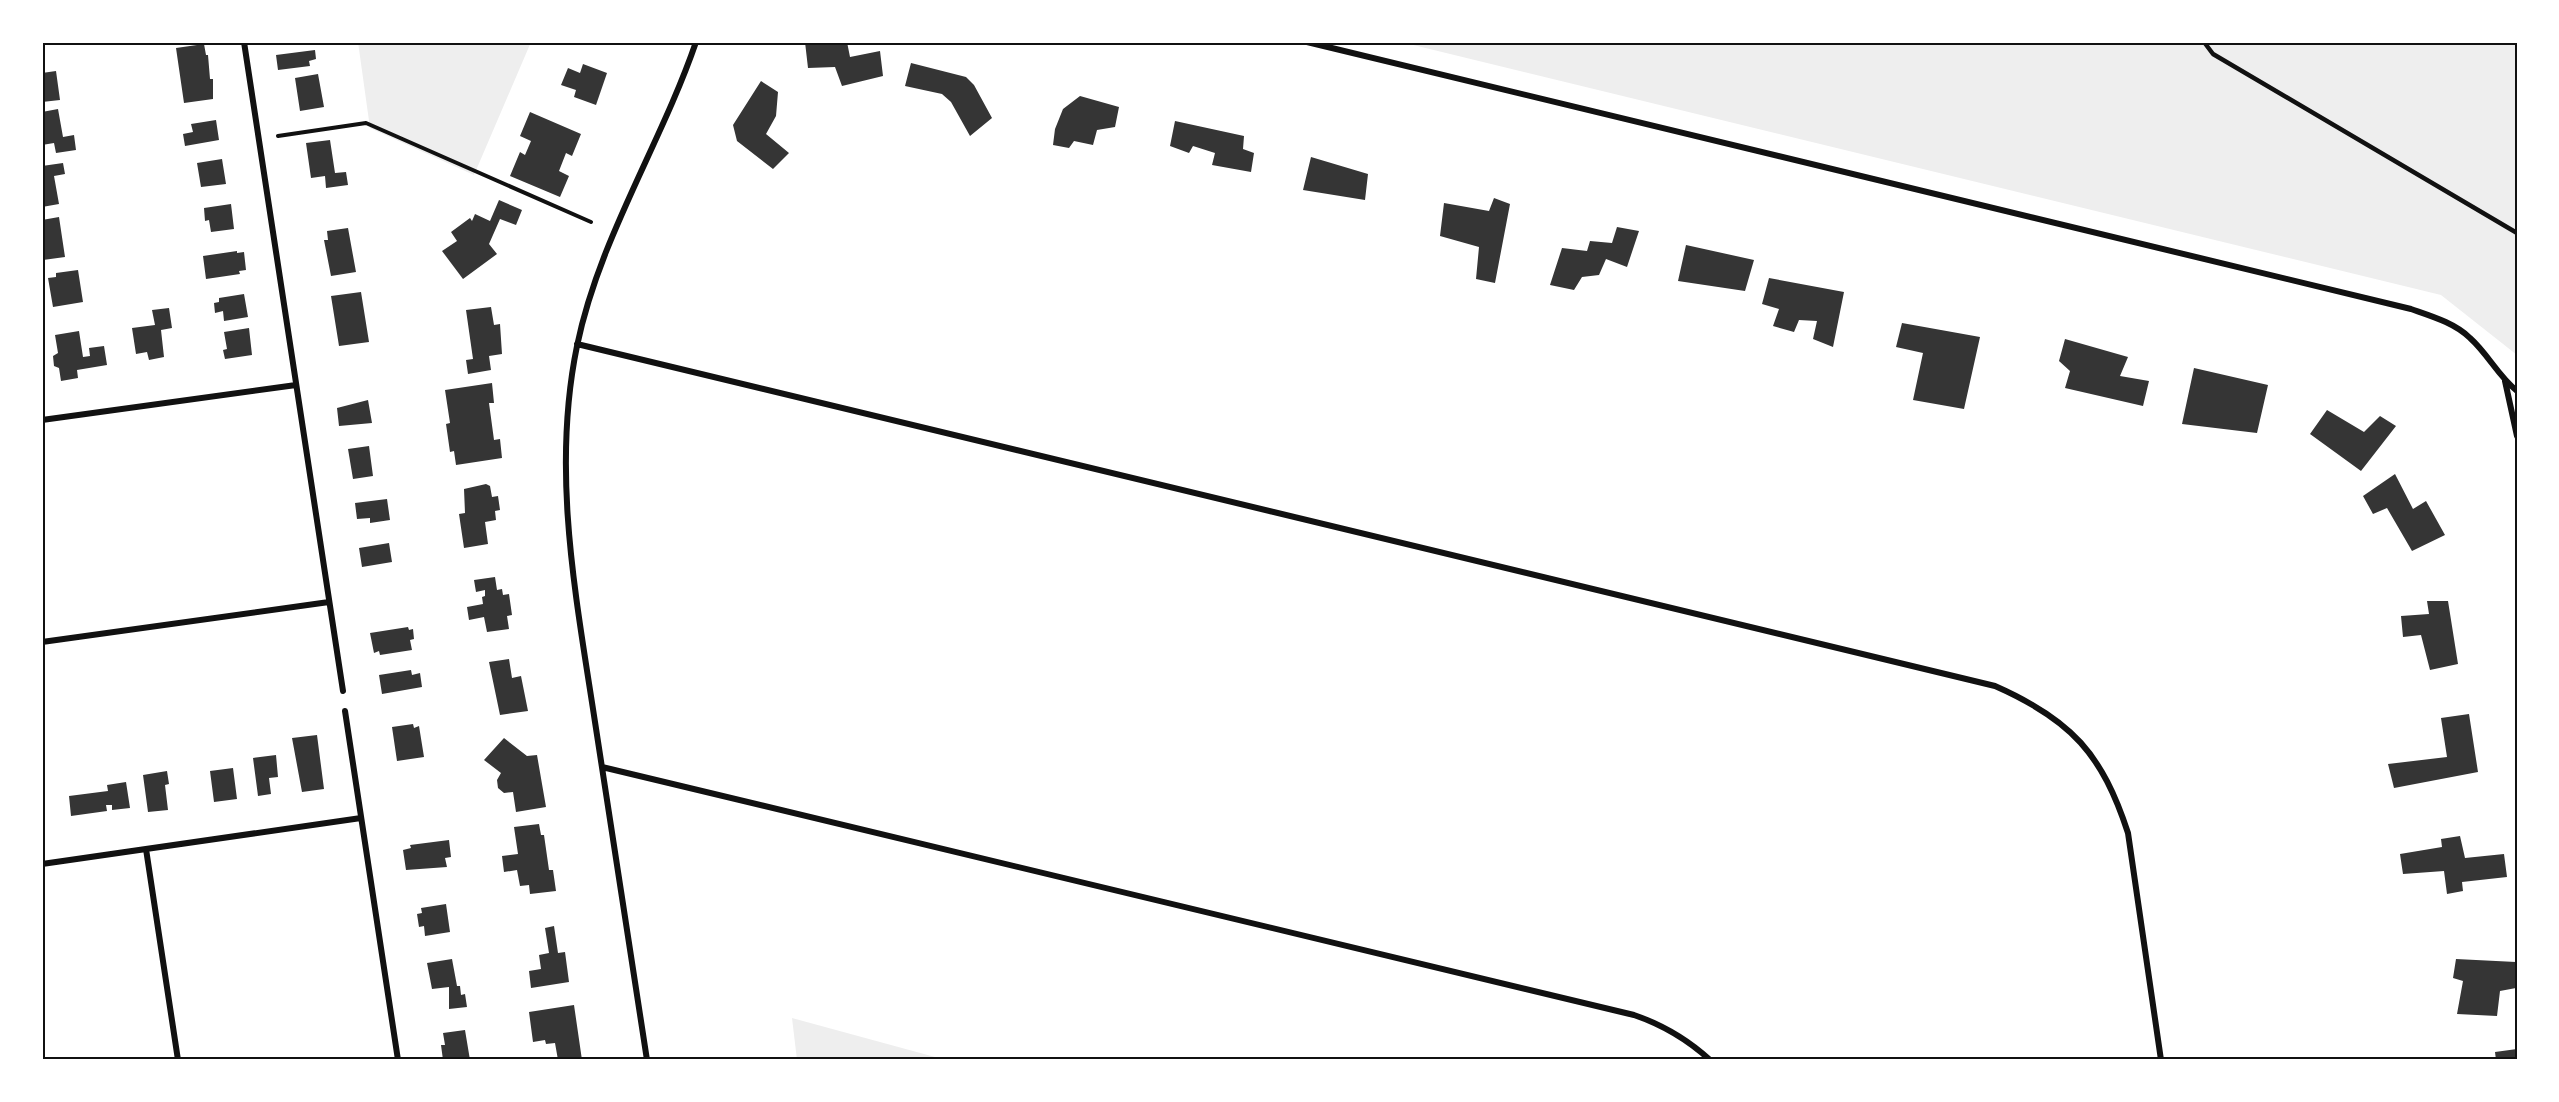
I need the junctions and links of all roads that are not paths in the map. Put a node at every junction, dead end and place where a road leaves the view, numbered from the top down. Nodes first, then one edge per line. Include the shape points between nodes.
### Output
1 (244, 42) edge
2 (698, 42) edge
3 (1307, 42) edge
4 (2204, 42) edge
5 (2517, 233) edge
6 (577, 344) junction
7 (2505, 381) junction
8 (296, 385) junction
9 (2517, 391) edge
10 (42, 420) edge
11 (2517, 436) edge
12 (329, 602) junction
13 (42, 642) edge
14 (343, 691) dead end
15 (345, 711) dead end
16 (602, 767) junction
17 (362, 818) junction
18 (146, 849) junction
19 (42, 864) edge
20 (178, 1060) edge
21 (398, 1060) edge
22 (647, 1060) edge
23 (1710, 1060) edge
24 (2162, 1060) edge

1 - 8 street
2 - 6 street via 597,277
3 - 7 street via 2411,309 2441,319 2469,336
4 - 5 lane via 2213,54
6 - 16 street via 568,402 566,519
6 - 24 street via 1983,683 2023,698 2051,714 2085,746 2119,807 2128,833
7 - 9 street
7 - 11 street
8 - 10 street
8 - 12 street
12 - 13 street
12 - 14 street
15 - 17 street
16 - 22 street
16 - 23 street via 1634,1015 1679,1036
17 - 18 street
17 - 21 street
18 - 19 street
18 - 20 street

